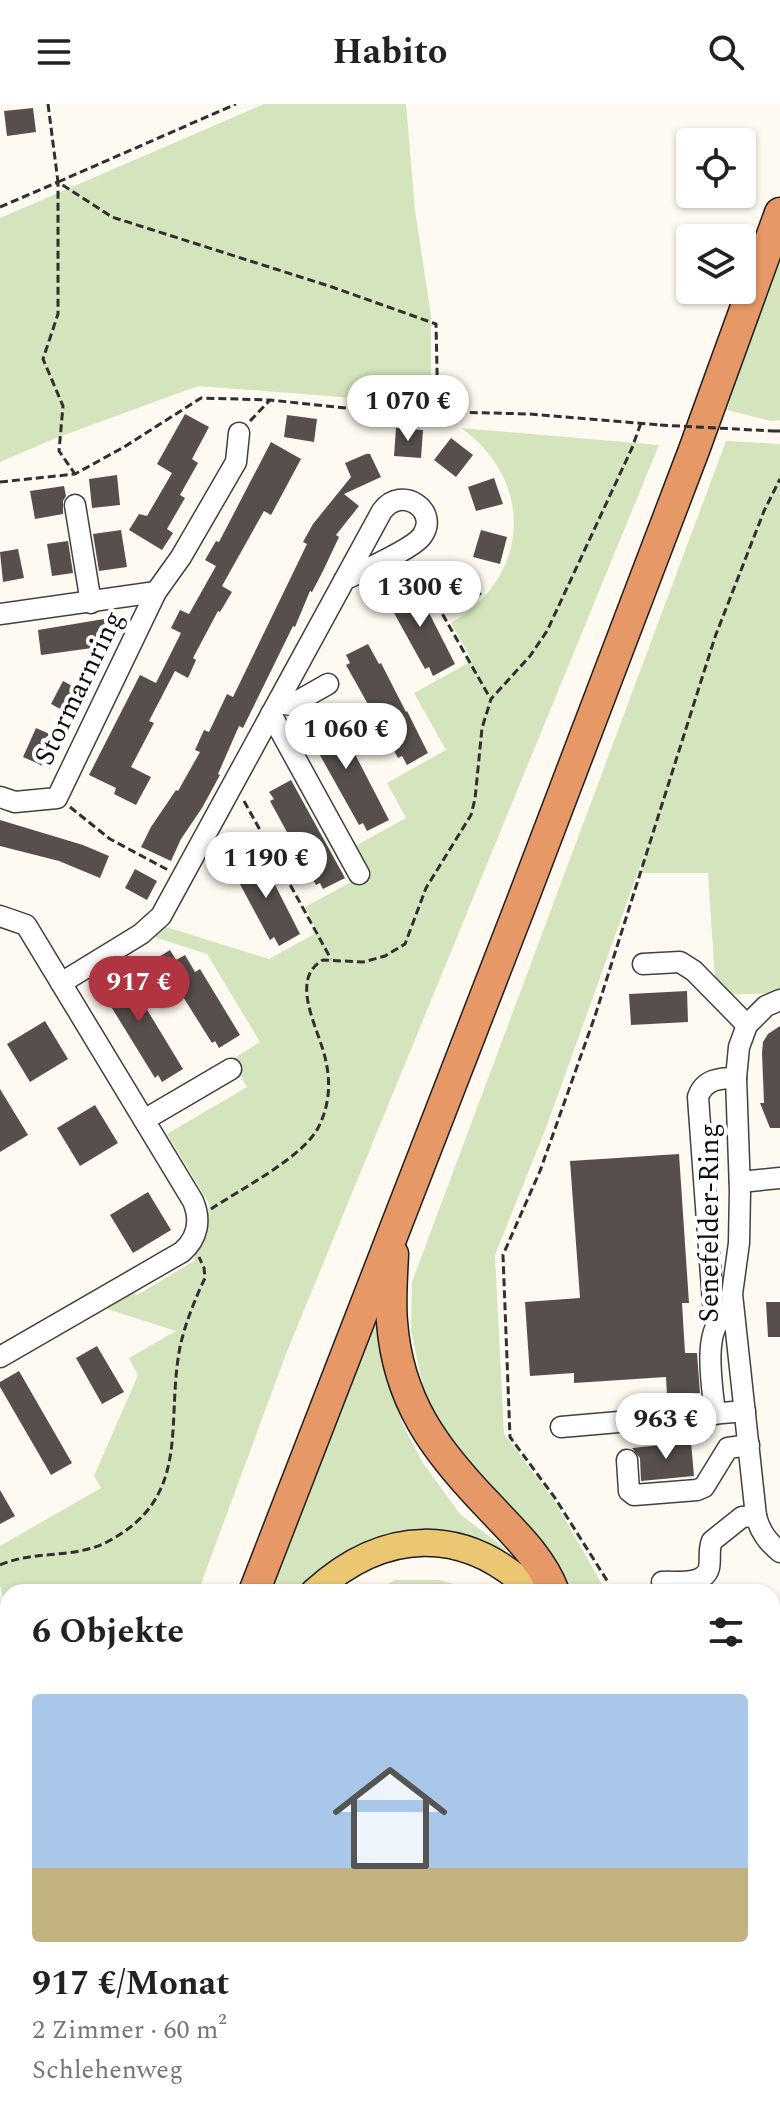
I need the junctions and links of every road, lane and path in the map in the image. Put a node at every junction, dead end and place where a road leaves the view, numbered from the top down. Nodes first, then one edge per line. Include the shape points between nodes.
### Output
1 (48, 104) edge
2 (236, 104) edge
3 (227, 106) edge
4 (58, 182) junction
5 (0, 207) edge
6 (780, 213) edge
7 (270, 400) junction
8 (438, 414) junction
9 (641, 423) junction
10 (780, 431) edge
11 (239, 433) joint
12 (75, 474) junction
13 (780, 479) edge
14 (0, 482) edge
15 (75, 505) dead end
16 (405, 548) junction
17 (344, 580) junction
18 (156, 592) junction
19 (91, 603) junction
20 (0, 614) edge
21 (328, 684) dead end
22 (491, 699) junction
23 (274, 709) junction
24 (234, 783) junction
25 (0, 797) edge
26 (57, 798) junction
27 (359, 874) dead end
28 (183, 878) junction
29 (0, 916) edge
30 (331, 959) junction
31 (643, 964) dead end
32 (61, 983) junction
33 (780, 1000) edge
34 (747, 1025) junction
35 (231, 1069) dead end
36 (736, 1078) junction
37 (144, 1120) junction
38 (780, 1178) edge
39 (740, 1182) junction
40 (198, 1218) junction
41 (393, 1234) junction
42 (191, 1243) junction
43 (726, 1317) junction
44 (0, 1357) edge
45 (745, 1411) junction
46 (715, 1414) junction
47 (561, 1427) dead end
48 (749, 1445) junction
49 (627, 1460) dead end
50 (756, 1516) junction
51 (780, 1552) edge
52 (0, 1565) edge
53 (662, 1582) dead end
54 (257, 1584) edge
55 (323, 1584) edge
56 (523, 1584) edge
57 (550, 1584) edge
58 (608, 1584) edge

1 - 4 path
2 - 3 path
3 - 4 path
4 - 5 path
4 - 8 path via 112,217 436,324
4 - 12 path via 58,314 43,359 63,406 59,451
6 - 41 highway
7 - 8 path
7 - 11 path
7 - 12 path via 201,398
8 - 9 path via 530,414
9 - 10 path, bridge
9 - 22 path via 547,631
11 - 18 street, Stormarnring via 236,462
12 - 14 path
13 - 58 path via 715,637 595,1016 540,1171 503,1255 510,1437
15 - 19 street
16 - 17 street
16 - 17 street via 422,536 426,521 415,503 399,499 382,511
16 - 22 path
17 - 23 street
18 - 19 street, Stormarnring
18 - 26 street, Stormarnring
19 - 20 street, Stormarnring
21 - 23 street
22 - 30 path via 471,815 426,888 405,944 363,962
23 - 24 street
23 - 27 street
24 - 28 street
24 - 30 path
25 - 26 street, Stormarnring via 15,802
26 - 28 path via 110,839
28 - 32 street via 147,930
29 - 32 street via 26,925
30 - 40 path via 313,968 307,982 328,1076 327,1104 318,1129 292,1157
31 - 34 street via 680,962
32 - 37 street
33 - 34 street
34 - 36 street, Senefelder-Ring
35 - 37 street
36 - 39 street, Senefelder-Ring
36 - 43 street via 710,1082 698,1097 712,1288
37 - 40 street
38 - 39 street
39 - 43 street, Senefelder-Ring via 739,1243
40 - 42 street
41 - 54 highway
41 - 57 highway via 392,1319 411,1404 436,1447 514,1532
42 - 44 street via 179,1255
42 - 52 path via 205,1278 181,1344 171,1455 153,1504 105,1543
43 - 45 street, Senefelder-Ring
43 - 46 street via 712,1337
45 - 46 street
45 - 48 street, Senefelder-Ring
46 - 47 street
48 - 49 street via 728,1448 697,1490 634,1495 629,1491
48 - 50 street, Senefelder-Ring
50 - 51 street, Senefelder-Ring via 759,1528
50 - 53 street via 742,1517 712,1541 704,1577
55 - 56 main road via 379,1549 423,1543 448,1544 489,1558

